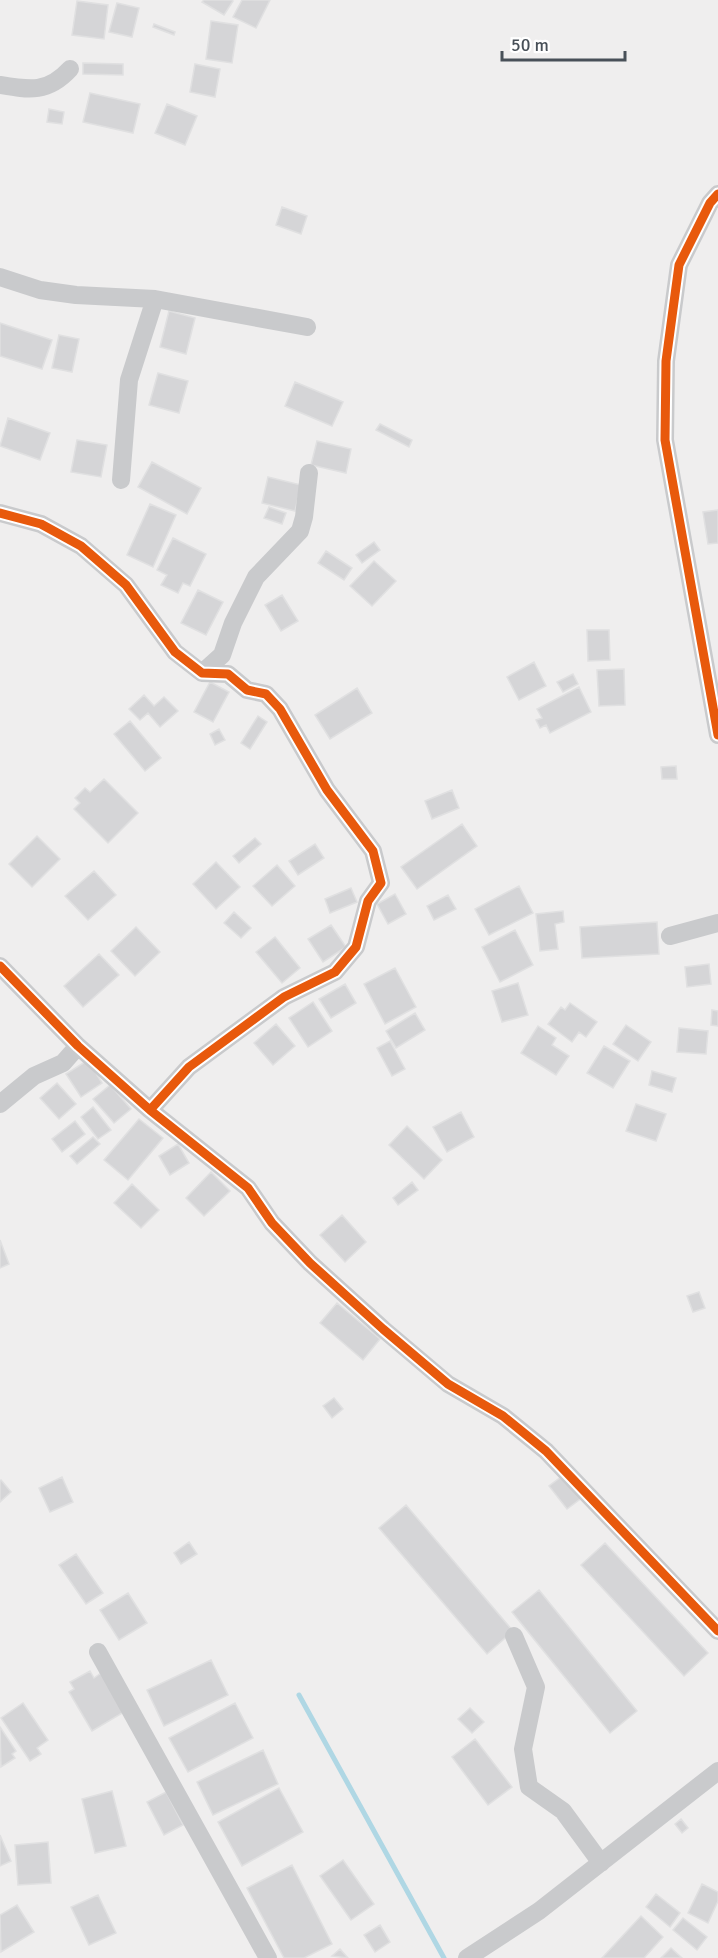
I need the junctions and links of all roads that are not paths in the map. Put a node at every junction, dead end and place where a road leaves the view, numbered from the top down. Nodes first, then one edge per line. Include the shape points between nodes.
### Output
1 (70, 69) dead end
2 (0, 85) edge
3 (718, 194) edge
4 (0, 277) edge
5 (155, 299) junction
6 (307, 327) dead end
7 (309, 473) dead end
8 (121, 480) dead end
9 (0, 513) edge
10 (202, 673) junction
11 (716, 707) edge
12 (718, 735) edge
13 (718, 923) edge
14 (670, 936) dead end
15 (0, 966) edge
16 (78, 1046) junction
17 (0, 1104) edge
18 (150, 1110) junction
19 (718, 1631) edge
20 (514, 1636) dead end
21 (98, 1652) dead end
22 (718, 1771) edge
23 (601, 1863) junction
24 (268, 1958) edge
25 (467, 1958) edge

1 - 2 street via 57,83 32,90
3 - 11 street via 679,265 666,361 665,440
4 - 5 street via 40,290
5 - 6 street
5 - 8 street via 129,380
7 - 10 street via 300,531 256,577 222,655
9 - 10 street via 41,524 81,546 126,585 175,652
10 - 18 street via 228,674 247,690 266,694 280,709 327,790 373,851 381,883 368,901 356,947 335,972 285,997 189,1067
11 - 12 street
13 - 14 street
15 - 16 street
16 - 17 street via 63,1063 34,1076
16 - 18 street
18 - 19 street via 248,1188 272,1223 310,1263 383,1329 448,1384 503,1416 546,1451
20 - 23 street via 536,1687 523,1749 529,1787 563,1811
21 - 24 street
22 - 23 street
23 - 25 street via 539,1911

